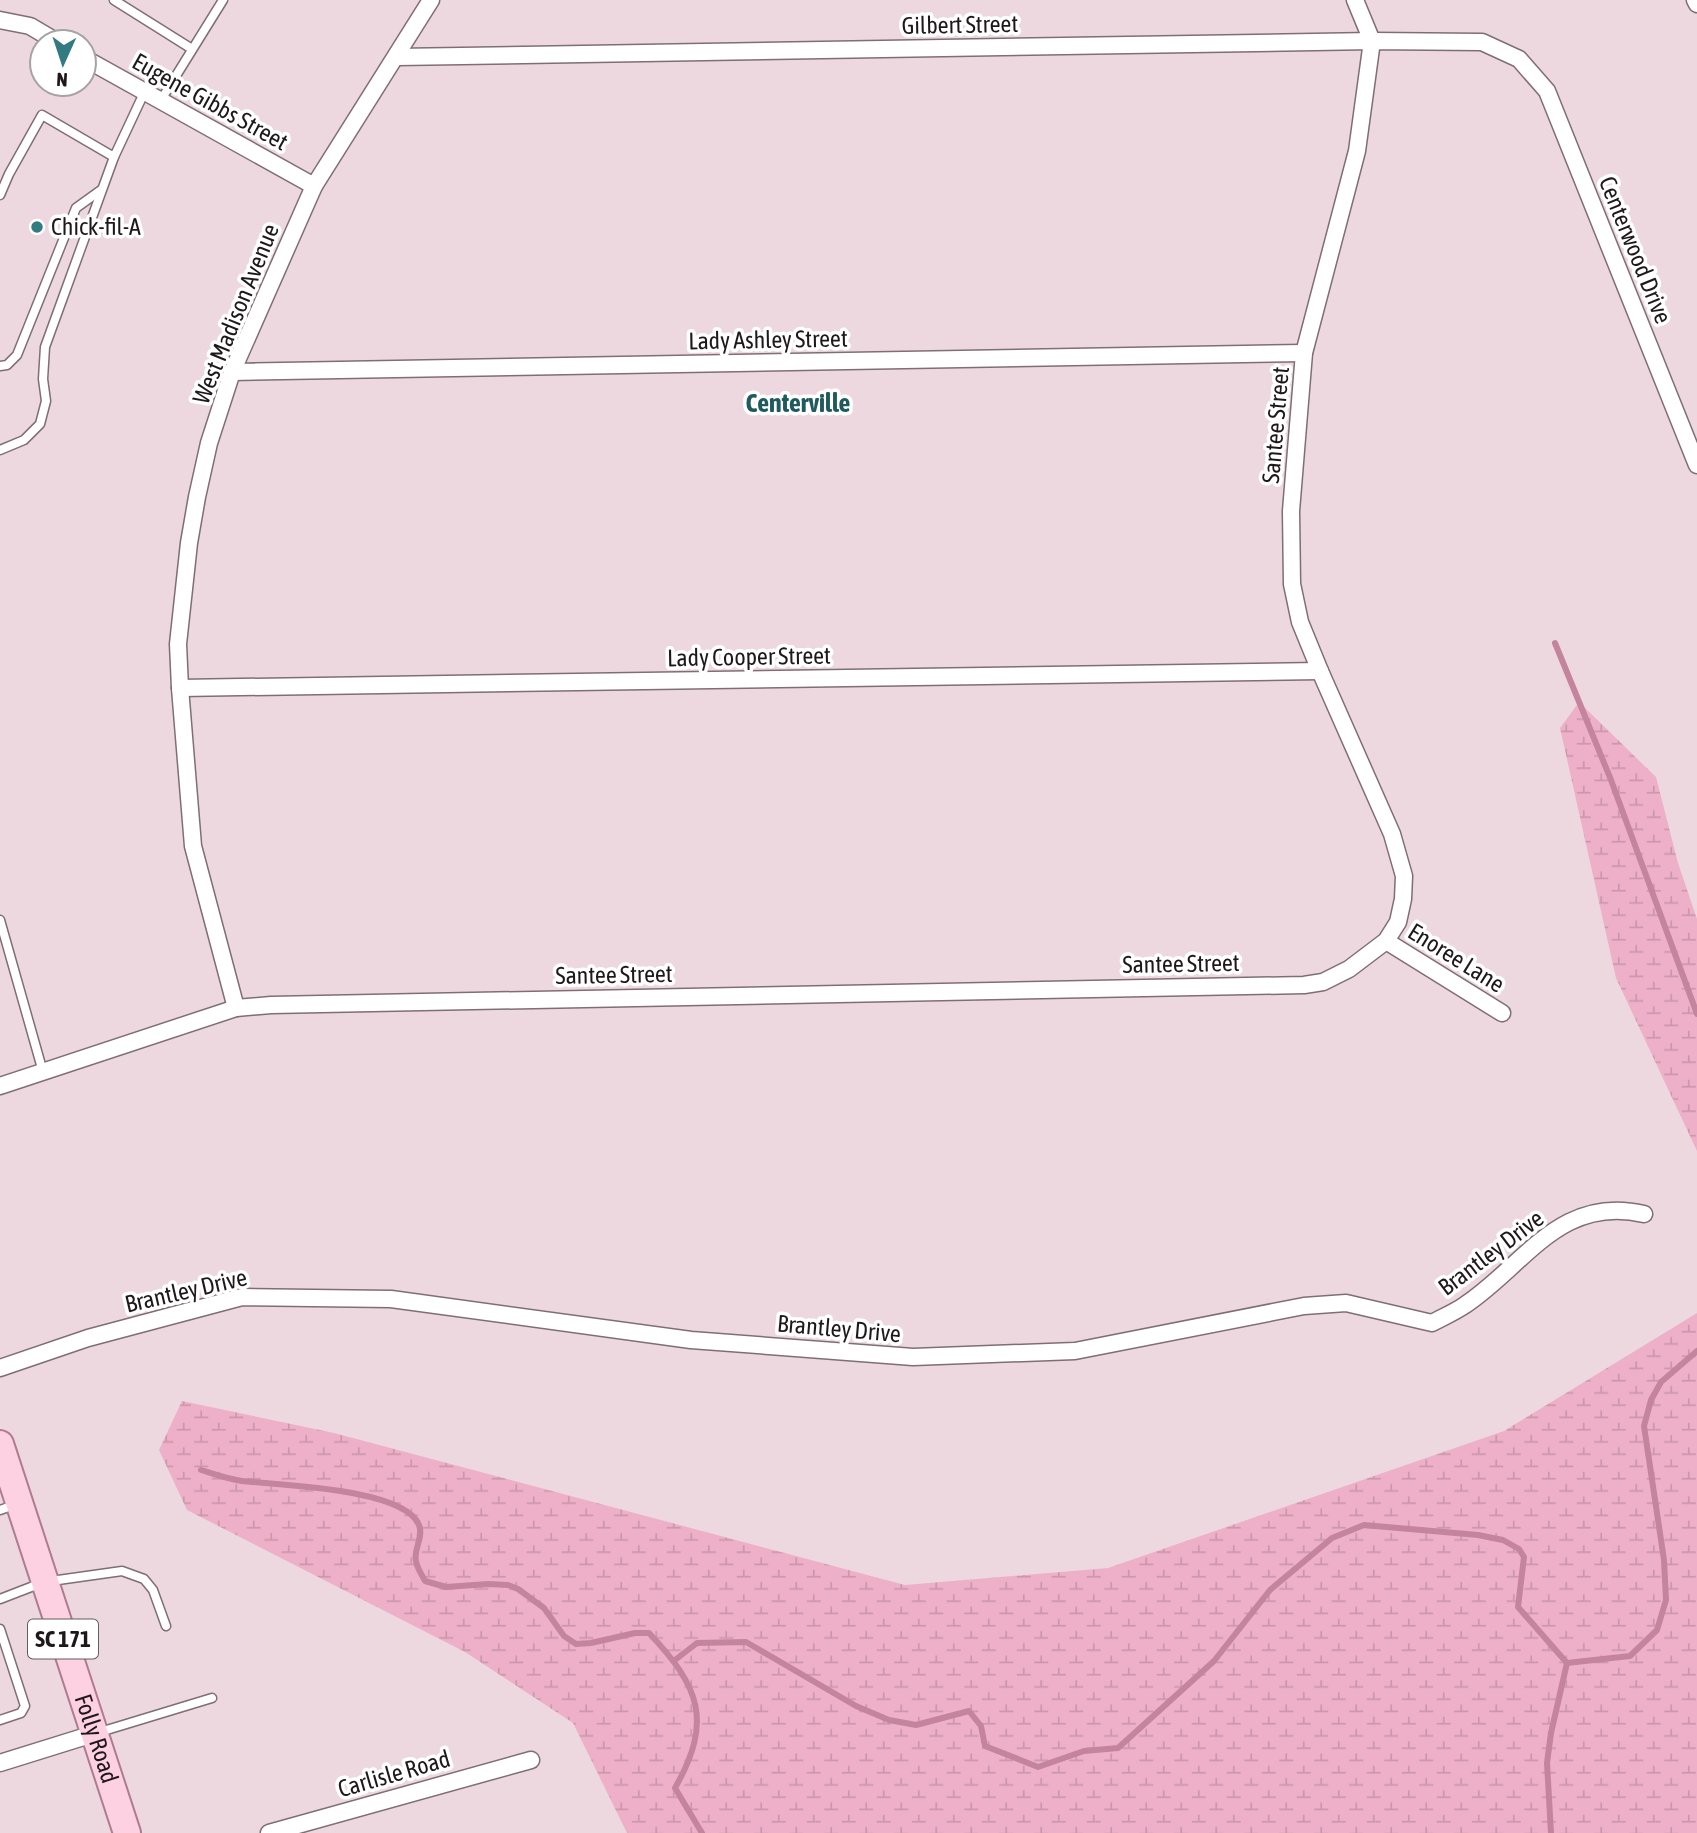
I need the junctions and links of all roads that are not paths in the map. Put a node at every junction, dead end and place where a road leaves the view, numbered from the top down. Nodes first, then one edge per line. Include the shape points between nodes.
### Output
1 (114, 0) edge
2 (223, 0) edge
3 (430, 0) edge
4 (1355, 0) edge
5 (0, 20) edge
6 (33, 28) edge
7 (1372, 41) junction
8 (192, 49) junction
9 (397, 57) junction
10 (1519, 59) joint
11 (98, 66) edge
12 (144, 93) junction
13 (161, 100) junction
14 (114, 157) junction
15 (314, 186) junction
16 (102, 189) junction
17 (0, 195) edge
18 (1304, 353) junction
19 (0, 366) edge
20 (232, 372) junction
21 (0, 450) edge
22 (1697, 465) edge
23 (1320, 671) junction
24 (180, 688) junction
25 (0, 920) edge
26 (1385, 941) junction
27 (236, 1008) junction
28 (1502, 1013) dead end
29 (43, 1072) junction
30 (0, 1086) edge
31 (1644, 1214) dead end
32 (0, 1368) edge
33 (0, 1444) edge
34 (10, 1507) edge
35 (44, 1581) junction
36 (0, 1599) edge
37 (166, 1626) dead end
38 (0, 1629) edge
39 (212, 1698) dead end
40 (0, 1720) edge
41 (93, 1734) junction
42 (531, 1760) dead end
43 (0, 1763) edge
44 (308, 1828) edge
45 (127, 1833) edge
46 (269, 1833) edge

1 - 8 lane
2 - 8 lane
3 - 9 street, West Madison Avenue
4 - 7 street
5 - 6 street
7 - 9 street, Gilbert Street
7 - 10 street, Gilbert Street via 1482,42
7 - 18 street, Santee Street via 1357,150
8 - 13 lane
9 - 15 street, West Madison Avenue
10 - 22 street, Centerwood Drive via 1547,91
11 - 12 street, Eugene Gibbs Street
12 - 13 street, Eugene Gibbs Street
12 - 14 lane
13 - 15 street, Eugene Gibbs Street
14 - 16 lane
14 - 17 lane via 42,115
15 - 20 street, West Madison Avenue
16 - 19 lane via 76,208 17,355
16 - 21 lane via 46,346 46,401 40,424 24,440
18 - 20 street, Lady Ashley Street
18 - 23 street, Santee Street via 1291,511 1292,584 1300,622
20 - 24 street, West Madison Avenue via 209,443 189,542 178,644
23 - 24 street, Lady Cooper Street
23 - 26 street, Santee Street via 1392,834 1404,876 1398,922
24 - 27 street, West Madison Avenue via 194,846
25 - 29 lane
26 - 27 street, Santee Street via 1349,969 1323,982 1304,985
26 - 28 street, Enoree Lane
27 - 29 street, Santee Street
29 - 30 street, Santee Street
31 - 32 street, Brantley Drive via 1628,1210 1585,1214 1542,1238 1465,1305 1432,1323 1346,1303 1304,1306 1075,1351 913,1357 691,1340 391,1299 242,1297 88,1338
33 - 34 main road, Folly Road / SC 171
34 - 35 main road, Folly Road / SC 171
35 - 36 lane
35 - 37 lane via 122,1571 144,1579
35 - 41 main road, Folly Road / SC 171
38 - 40 lane via 25,1706 21,1713
39 - 41 lane
41 - 43 street
41 - 45 main road, Folly Road / SC 171
42 - 44 street, Carlisle Road
44 - 46 street, Carlisle Road

